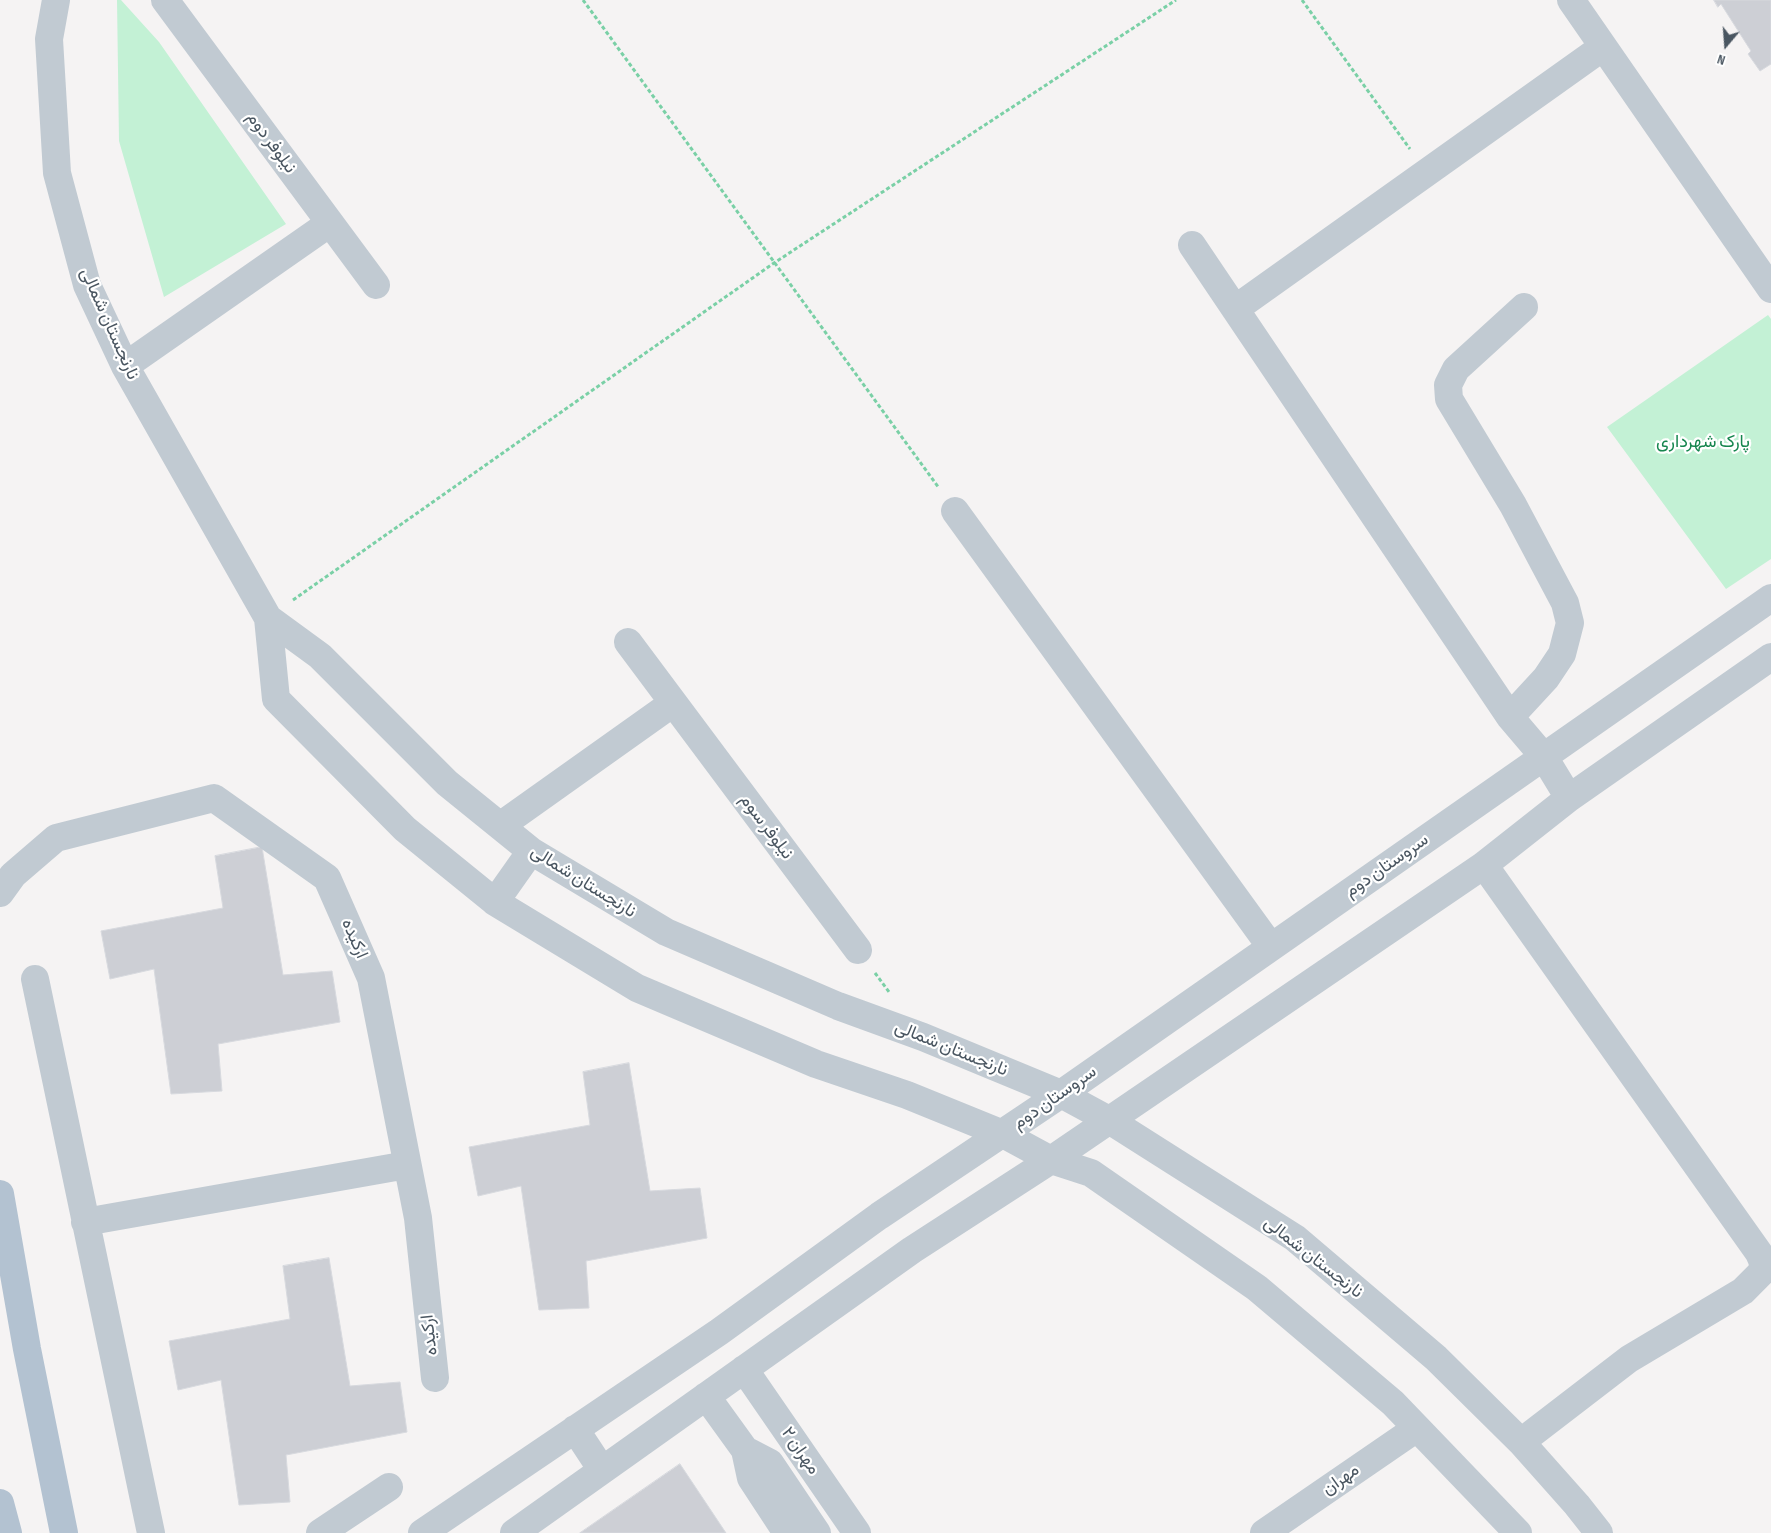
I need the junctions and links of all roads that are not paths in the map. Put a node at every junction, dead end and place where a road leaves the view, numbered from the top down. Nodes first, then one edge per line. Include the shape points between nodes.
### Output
1 (56, 0) edge
2 (165, 0) edge
3 (1571, 0) edge
4 (1602, 47) junction
5 (330, 223) junction
6 (1192, 245) dead end
7 (376, 285) dead end
8 (1771, 289) edge
9 (1524, 306) dead end
10 (1235, 309) junction
11 (125, 366) junction
12 (955, 511) road end
13 (1771, 598) edge
14 (268, 618) junction
15 (628, 642) dead end
16 (1771, 657) edge
17 (673, 703) junction
18 (1510, 717) junction
19 (1544, 757) junction
20 (1570, 798) junction
21 (500, 826) junction
22 (531, 851) junction
23 (1484, 865) junction
24 (0, 893) edge
25 (495, 902) junction
26 (1271, 947) junction
27 (858, 950) dead end
28 (35, 979) dead end
29 (1061, 1094) junction
30 (1109, 1120) junction
31 (1003, 1134) junction
32 (1051, 1160) junction
33 (407, 1165) junction
34 (0, 1194) edge
35 (85, 1222) junction
36 (744, 1369) junction
37 (435, 1378) dead end
38 (706, 1396) junction
39 (1417, 1428) junction
40 (575, 1429) junction
41 (1520, 1442) junction
42 (745, 1450) junction
43 (602, 1470) junction
44 (389, 1487) dead end
45 (0, 1502) edge
46 (8, 1533) edge
47 (64, 1533) edge
48 (151, 1533) edge
49 (320, 1533) edge
50 (422, 1533) edge
51 (514, 1533) edge
52 (786, 1533) edge
53 (817, 1533) edge
54 (857, 1533) edge
55 (1264, 1533) edge
56 (1518, 1533) edge
57 (1599, 1533) edge

1 - 11 street, نارنجستان شمالی via 49,39 57,173 87,285
2 - 5 street, نیلوفر دوم
3 - 4 street
4 - 8 street
4 - 10 street
5 - 7 street, نیلوفر دوم
5 - 11 street
6 - 10 street
9 - 18 street via 1456,370 1448,385 1449,399 1513,505 1566,603 1570,623 1562,654 1546,678
10 - 18 street
11 - 14 street, نارنجستان شمالی
12 - 26 street
13 - 19 street, سروستان دوم
14 - 21 street, نارنجستان شمالی via 320,656 447,783
14 - 25 street, نارنجستان شمالی via 276,699 405,829
15 - 17 street, نیلوفر سوم
16 - 20 street
17 - 21 street
17 - 27 street, نیلوفر سوم
18 - 19 street
19 - 20 street
19 - 26 street, سروستان دوم
20 - 23 street
21 - 22 street, نارنجستان شمالی
22 - 25 street
22 - 29 street, نارنجستان شمالی via 666,932 838,1006
23 - 30 street
23 - 41 street via 1748,1236 1763,1262 1762,1272 1743,1291 1629,1359
24 - 33 street, ارکیده via 13,875 56,838 214,798 328,878 371,978
25 - 31 street, نارنجستان شمالی via 637,988 816,1064 908,1095
26 - 29 street, سروستان دوم
28 - 35 street
29 - 30 street, نارنجستان شمالی
29 - 31 street, سروستان دوم
30 - 32 street
30 - 41 street, نارنجستان شمالی via 1294,1238 1436,1358
31 - 32 street, نارنجستان شمالی
31 - 40 street, سروستان دوم via 879,1216 719,1332
32 - 36 street via 912,1250
32 - 39 street, نارنجستان شمالی via 1091,1173 1257,1288 1393,1403
33 - 35 street
33 - 37 street, ارکیده via 418,1218
34 - 47 main road
35 - 48 street
36 - 38 street
36 - 54 street, مهران ۲
38 - 42 street
38 - 43 street
39 - 55 street, مهران
39 - 56 street, نارنجستان شمالی
40 - 43 street
40 - 50 street, سروستان دوم
41 - 57 street, نارنجستان شمالی
42 - 52 street via 751,1478
42 - 53 street via 770,1462
43 - 51 street
44 - 49 street
45 - 46 main road

